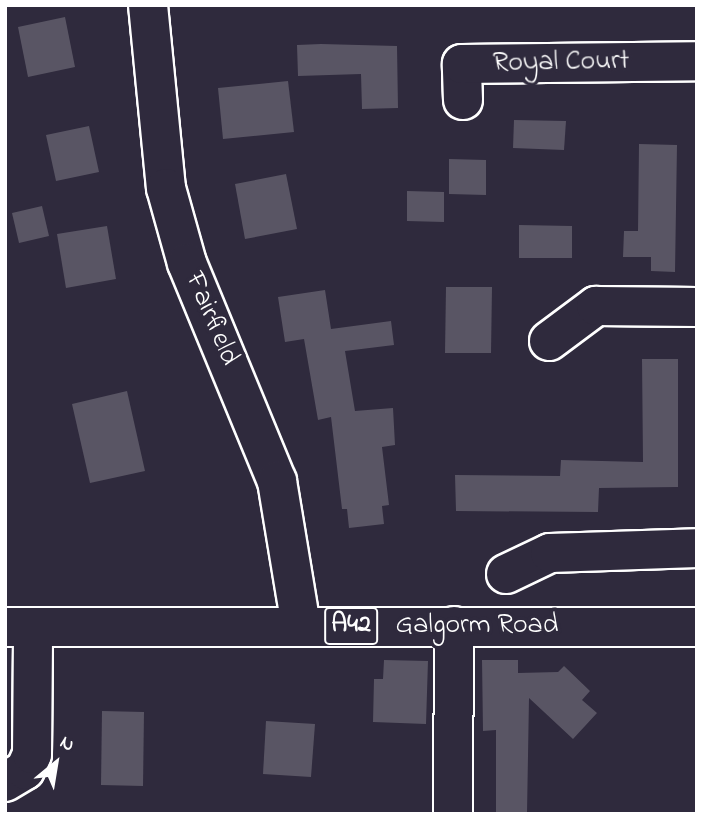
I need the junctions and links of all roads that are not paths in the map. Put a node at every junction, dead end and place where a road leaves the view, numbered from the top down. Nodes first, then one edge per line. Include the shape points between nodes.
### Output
1 (148, 5) edge
2 (697, 61) edge
3 (463, 100) dead end
4 (697, 307) edge
5 (549, 341) dead end
6 (697, 548) edge
7 (506, 574) dead end
8 (301, 626) junction
9 (454, 626) junction
10 (19, 627) edge
11 (697, 627) edge
12 (5, 782) edge
13 (453, 814) edge

1 - 8 street, Fairfield via 166,188 187,263 276,481
2 - 3 street, Royal Court via 462,64
4 - 5 street via 596,306
6 - 7 street via 550,553
8 - 9 street, Galgorm Road / A42
8 - 10 street, Galgorm Road / A42
9 - 11 street, Galgorm Road / A42
9 - 13 street
10 - 12 street via 32,754 25,771

